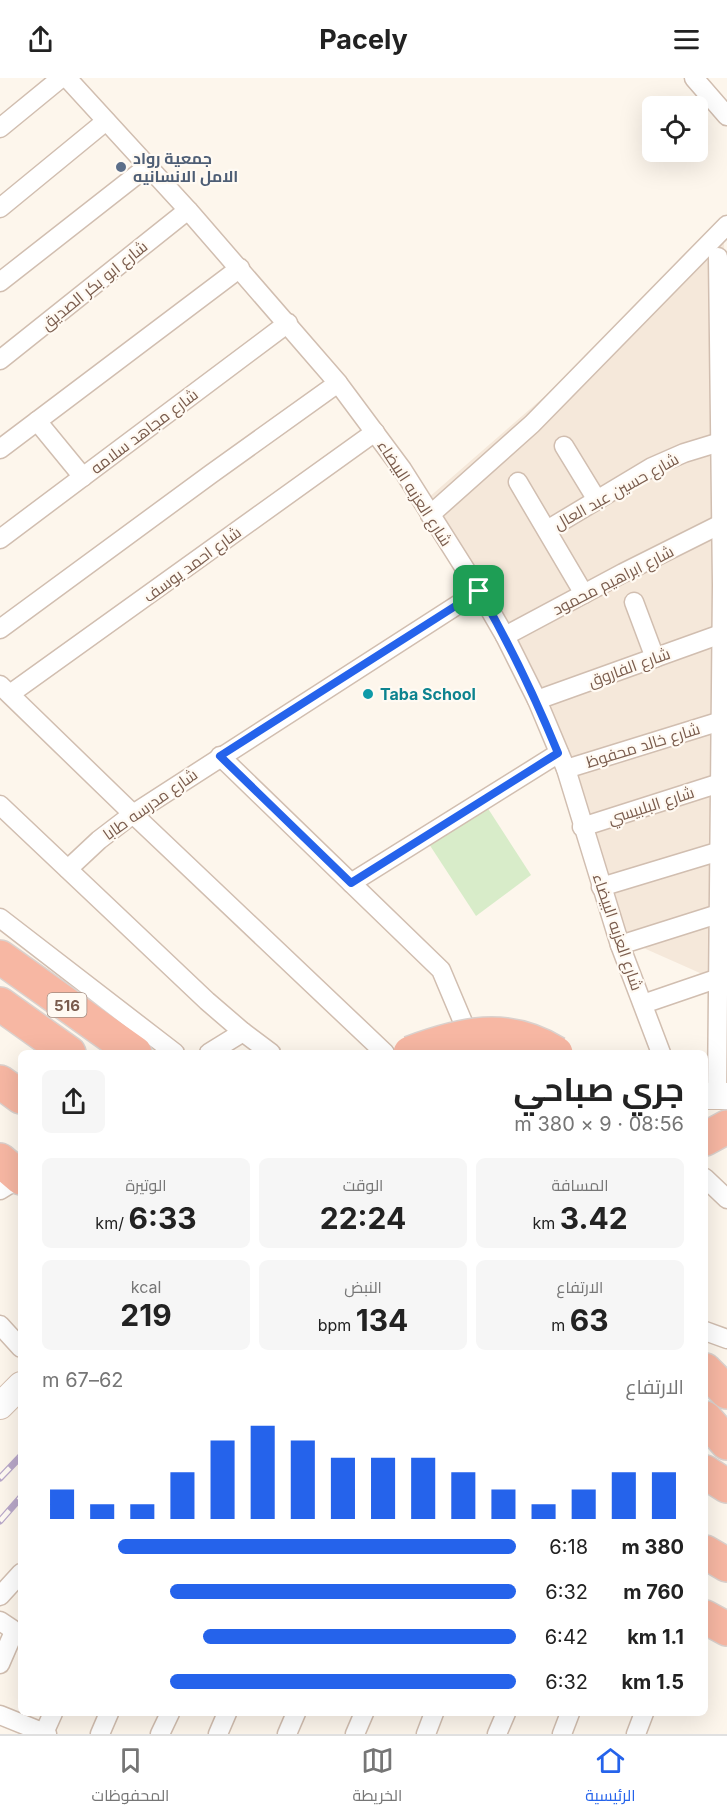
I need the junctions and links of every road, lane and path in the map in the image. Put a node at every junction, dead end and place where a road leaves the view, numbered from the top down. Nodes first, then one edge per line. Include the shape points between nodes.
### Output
1 (61, 78) edge
2 (67, 78) edge
3 (694, 78) edge
4 (727, 116) edge
5 (106, 121) junction
6 (0, 128) edge
7 (148, 166) junction
8 (0, 208) edge
9 (188, 210) junction
10 (727, 225) edge
11 (718, 257) dead end
12 (240, 268) junction
13 (0, 282) edge
14 (288, 323) junction
15 (0, 360) edge
16 (338, 383) junction
17 (37, 421) junction
18 (375, 432) junction
19 (720, 442) junction
20 (564, 446) dead end
21 (0, 449) edge
22 (82, 477) junction
23 (518, 482) dead end
24 (597, 500) junction
25 (430, 514) junction
26 (722, 524) junction
27 (546, 530) junction
28 (0, 539) edge
29 (724, 584) edge
30 (479, 591) junction
31 (584, 594) junction
32 (634, 602) dead end
33 (0, 629) edge
34 (721, 634) junction
35 (506, 636) junction
36 (655, 658) junction
37 (5, 690) edge
38 (537, 700) junction
39 (721, 722) junction
40 (220, 756) junction
41 (562, 761) junction
42 (722, 776) edge
43 (0, 805) edge
44 (133, 814) junction
45 (582, 827) junction
46 (720, 851) junction
47 (68, 869) junction
48 (351, 883) junction
49 (601, 887) junction
50 (718, 914) junction
51 (0, 918) edge
52 (620, 945) junction
53 (0, 957) edge
54 (721, 975) edge
55 (0, 1004) edge
56 (643, 1004) junction
57 (723, 1011) edge
58 (243, 1032) junction
59 (65, 1050) edge
60 (131, 1050) edge
61 (171, 1050) edge
62 (214, 1050) edge
63 (267, 1050) edge
64 (383, 1050) edge
65 (419, 1050) edge
66 (475, 1050) edge
67 (550, 1050) edge
68 (660, 1050) edge
69 (0, 1082) edge
70 (719, 1086) edge
71 (18, 1095) edge
72 (727, 1127) edge
73 (708, 1137) edge
74 (0, 1160) edge
75 (18, 1175) edge
76 (18, 1180) edge
77 (708, 1181) edge
78 (0, 1190) edge
79 (727, 1199) edge
80 (0, 1325) edge
81 (708, 1332) edge
82 (727, 1339) edge
83 (18, 1345) edge
84 (708, 1373) edge
85 (18, 1388) edge
86 (727, 1392) edge
87 (0, 1406) edge
88 (708, 1421) edge
89 (708, 1431) edge
90 (727, 1443) edge
91 (708, 1474) edge
92 (727, 1486) edge
93 (708, 1554) edge
94 (727, 1566) edge
95 (18, 1576) edge
96 (0, 1596) edge
97 (708, 1619) edge
98 (11, 1629) edge
99 (727, 1629) edge
100 (708, 1635) edge
101 (727, 1646) edge
102 (0, 1664) edge
103 (0, 1715) edge
104 (52, 1716) edge
105 (108, 1716) edge
106 (169, 1716) edge
107 (226, 1716) edge
108 (295, 1716) edge
109 (363, 1716) edge
110 (433, 1716) edge
111 (505, 1716) edge
112 (569, 1716) edge
113 (643, 1716) edge
114 (46, 1733) edge
115 (100, 1734) edge
116 (160, 1734) edge
117 (218, 1734) edge
118 (287, 1734) edge
119 (355, 1734) edge
120 (426, 1734) edge
121 (497, 1734) edge
122 (562, 1734) edge
123 (636, 1734) edge

1 - 6 street
2 - 5 street, شارع العزبه البيضاء
3 - 4 street
5 - 7 street, شارع العزبه البيضاء
5 - 8 street
7 - 9 street, شارع العزبه البيضاء
7 - 13 street
9 - 12 street, شارع العزبه البيضاء
9 - 15 street, شارع ابو بكر الصديق
10 - 25 street via 532,424
11 - 19 street
12 - 14 street, شارع العزبه البيضاء
12 - 17 street
14 - 16 street, شارع العزبه البيضاء
14 - 22 street, شارع مجاهد سلامه
16 - 18 street, شارع العزبه البيضاء
16 - 33 street
17 - 21 street
17 - 22 street
18 - 25 street, شارع العزبه البيضاء
18 - 37 street, شارع احمد يوسف
19 - 24 street, شارع حسين عبد العال via 666,460
19 - 26 street
20 - 24 street
22 - 28 street, شارع مجاهد سلامه
23 - 27 street
24 - 27 street, شارع حسين عبد العال
25 - 30 street, شارع العزبه البيضاء
26 - 29 street
26 - 31 street, شارع ابراهيم محمود
27 - 31 street
29 - 34 street
30 - 35 street, شارع العزبه البيضاء
30 - 40 street, شارع مدرسه طابا
31 - 35 street, شارع ابراهيم محمود
32 - 36 street
34 - 36 street, شارع الفاروق
34 - 39 street
35 - 38 street, شارع العزبه البيضاء
36 - 38 street, شارع الفاروق
37 - 44 street
38 - 41 street, شارع العزبه البيضاء
39 - 41 street, شارع خالد محفوظ
39 - 42 street
40 - 44 street, شارع مدرسه طابا
40 - 48 street
41 - 45 street, شارع العزبه البيضاء
41 - 48 street, شارع خالد محفوظ
42 - 45 street, شارع البلبيسي
42 - 46 street
43 - 47 street
44 - 47 street, شارع مدرسه طابا
44 - 64 street
45 - 49 street, شارع العزبه البيضاء
46 - 49 street
46 - 50 street
47 - 58 street
48 - 66 street via 441,970
49 - 52 street, شارع العزبه البيضاء
50 - 52 street
50 - 54 street
51 - 61 street
52 - 56 street, شارع العزبه البيضاء
53 - 60 highway, 516
54 - 56 street
54 - 57 street
55 - 59 highway, 516
56 - 68 street, شارع العزبه البيضاء
57 - 70 street
58 - 62 street
58 - 63 street
65 - 67 highway, bridge via 478,1034 515,1037
69 - 71 highway
72 - 73 highway
74 - 75 highway
76 - 78 street
77 - 79 street
80 - 83 street
81 - 82 street
84 - 86 highway
85 - 87 main road
88 - 90 highway
89 - 90 highway
91 - 92 highway
93 - 94 highway
95 - 96 street
97 - 99 highway
98 - 102 street
100 - 101 street
103 - 114 street
104 - 114 street
105 - 115 street
106 - 116 street
107 - 117 street
108 - 118 street
109 - 119 street
110 - 120 street
111 - 121 street
112 - 122 street
113 - 123 street

